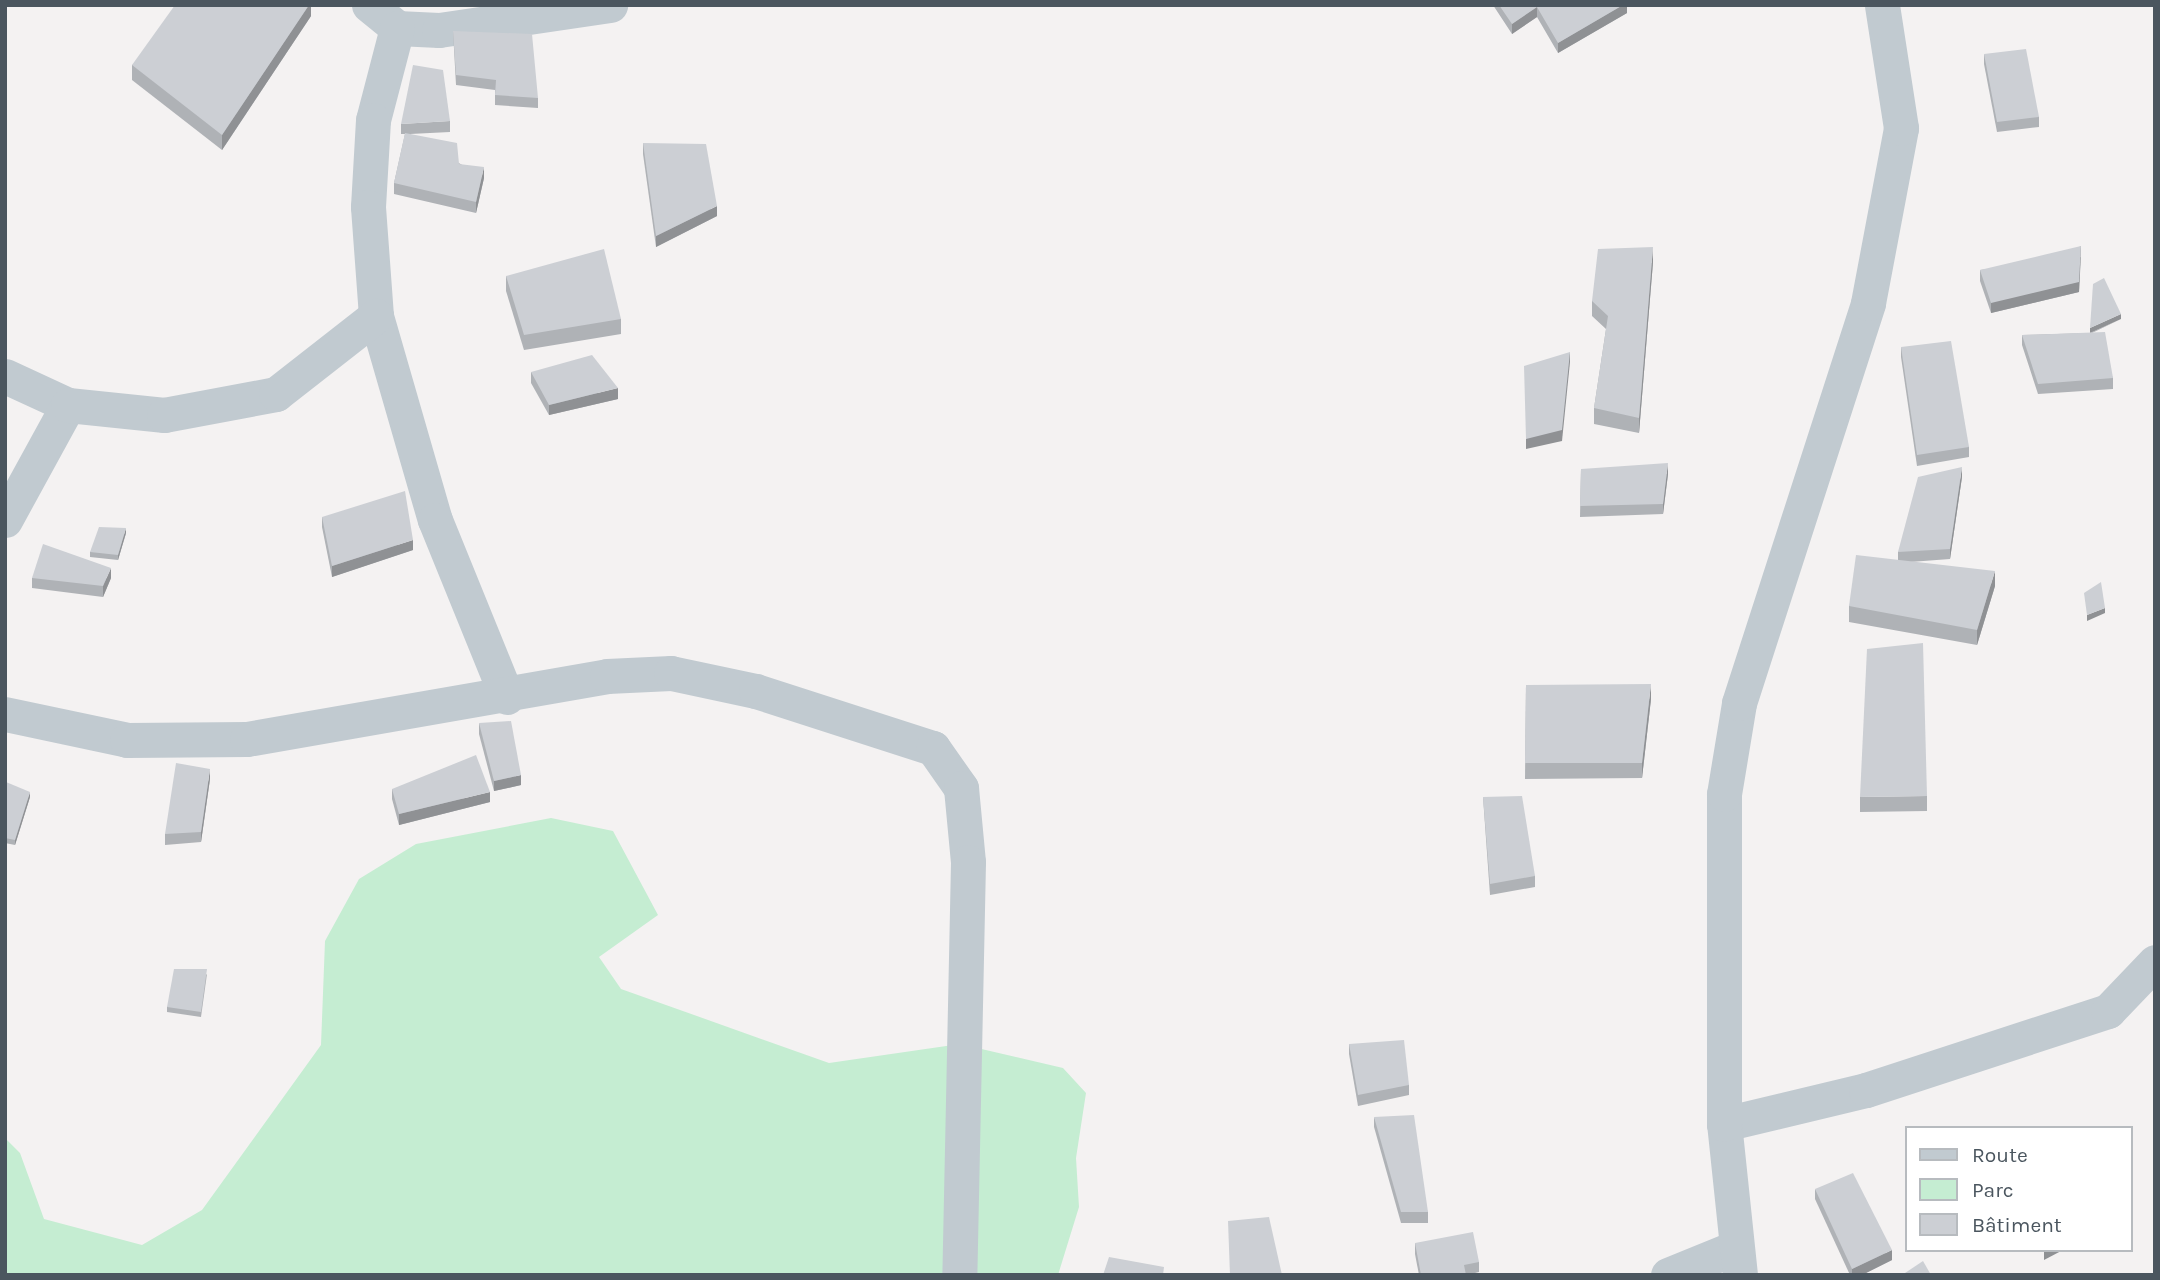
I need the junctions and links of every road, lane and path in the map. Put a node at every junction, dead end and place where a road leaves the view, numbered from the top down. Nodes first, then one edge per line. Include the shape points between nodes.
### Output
1 (369, 5) edge
2 (610, 5) edge
3 (1882, 5) edge
4 (397, 28) junction
5 (376, 316) junction
6 (5, 376) edge
7 (68, 405) junction
8 (5, 520) edge
9 (506, 697) junction
10 (5, 713) edge
11 (2155, 962) edge
12 (1724, 1124) junction
13 (1737, 1261) edge
14 (959, 1275) edge
15 (1668, 1275) edge

1 - 4 street
2 - 4 street via 439,30
3 - 12 street via 1901,128 1868,303 1739,703 1724,794
4 - 5 street via 373,120 369,207
5 - 7 street via 276,394 164,415
5 - 9 street via 435,520
6 - 7 street
7 - 8 street
9 - 10 street via 247,738 127,740
9 - 14 street via 607,676 671,673 756,691 933,748 946,760 961,788 968,862
11 - 12 street via 2108,1011 1866,1090
12 - 13 street
13 - 15 street

